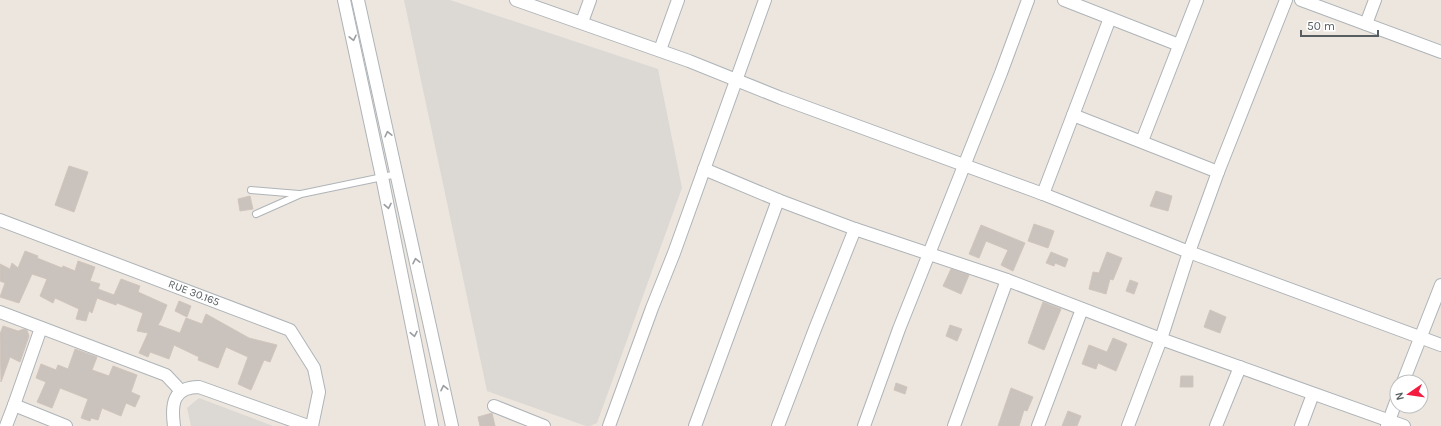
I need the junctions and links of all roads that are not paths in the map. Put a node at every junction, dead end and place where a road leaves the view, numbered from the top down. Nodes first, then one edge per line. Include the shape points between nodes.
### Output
1 (344, 0) edge
2 (358, 0) edge
3 (516, 0) edge
4 (590, 0) edge
5 (678, 0) edge
6 (765, 0) edge
7 (1028, 0) edge
8 (1064, 0) edge
9 (1197, 0) edge
10 (1286, 0) edge
11 (1301, 0) edge
12 (1375, 0) edge
13 (1110, 18) junction
14 (582, 22) junction
15 (1366, 24) junction
16 (1179, 45) junction
17 (660, 50) junction
18 (1441, 52) edge
19 (736, 81) junction
20 (1073, 115) junction
21 (1142, 141) junction
22 (963, 166) junction
23 (704, 169) junction
24 (1218, 172) junction
25 (397, 174) junction
26 (382, 177) junction
27 (251, 190) dead end
28 (301, 194) junction
29 (1043, 194) junction
30 (778, 200) junction
31 (256, 214) dead end
32 (0, 220) edge
33 (855, 229) junction
34 (1189, 252) junction
35 (929, 254) junction
36 (1007, 280) junction
37 (1441, 285) edge
38 (1082, 309) junction
39 (0, 312) edge
40 (41, 328) junction
41 (1421, 337) junction
42 (1161, 339) junction
43 (1441, 346) edge
44 (1240, 367) junction
45 (1407, 374) edge
46 (181, 391) junction
47 (1313, 394) junction
48 (14, 405) junction
49 (494, 406) dead end
50 (1388, 423) edge
51 (431, 425) edge
52 (6, 426) edge
53 (66, 426) edge
54 (174, 426) edge
55 (308, 426) edge
56 (312, 426) edge
57 (452, 426) edge
58 (544, 426) edge
59 (609, 426) edge
60 (695, 426) edge
61 (778, 426) edge
62 (864, 426) edge
63 (954, 426) edge
64 (1038, 426) edge
65 (1128, 426) edge
66 (1216, 426) edge
67 (1300, 426) edge
68 (1404, 426) edge

1 -> 26 street
25 -> 2 street
3 - 14 street
4 - 14 street
5 - 17 street
6 - 19 street
7 - 22 street
8 - 13 street
9 - 16 street
10 - 24 street
11 - 15 street
12 - 15 street
13 - 16 street
13 - 20 street
14 - 17 street
15 - 18 street
16 - 21 street
17 - 19 street
19 - 22 street
19 - 23 street
20 - 21 street
20 - 29 street
21 - 24 street
22 - 29 street
22 - 35 street
23 - 30 street
23 - 59 street
24 - 34 street
25 - 26 lane
57 -> 25 street
26 - 28 lane
26 -> 51 street
27 - 28 lane
28 - 31 lane
29 - 34 street
30 - 33 street
30 - 60 street
32 - 56 street, RUE 30.165 via 290,330 314,368 319,392
33 - 35 street
33 - 61 street
34 - 41 street
34 - 42 street
35 - 36 street
35 - 62 street
36 - 38 street
36 - 63 street
37 - 41 street
38 - 42 street
38 - 64 street
39 - 40 street
40 - 46 street via 166,375
40 - 48 street
41 - 43 street
41 - 45 street
42 - 44 street
42 - 65 street
44 - 47 street
44 - 66 street
46 - 54 street via 174,404
46 - 55 street via 189,387 199,387
47 - 50 street
47 - 67 street
48 - 52 street
48 - 53 street
49 - 58 street
50 - 68 street

